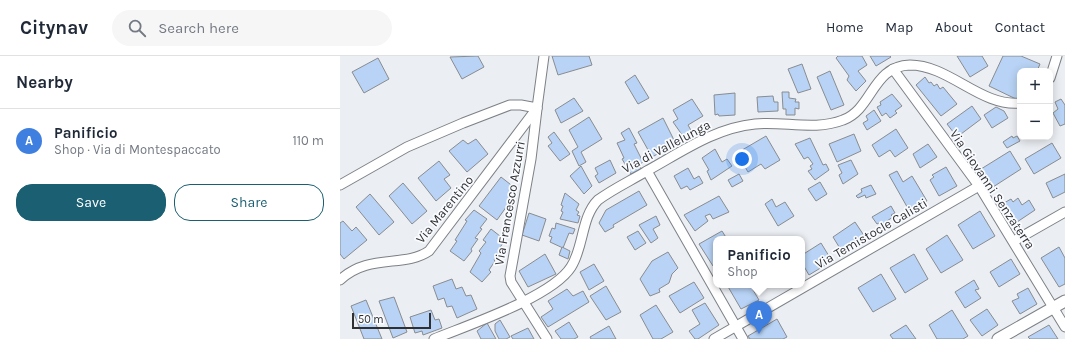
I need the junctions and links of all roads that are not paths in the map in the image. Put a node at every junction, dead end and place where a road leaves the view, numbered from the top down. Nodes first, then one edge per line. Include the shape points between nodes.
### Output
1 (544, 56) edge
2 (1057, 56) edge
3 (893, 69) junction
4 (1053, 69) edge
5 (1017, 103) edge
6 (537, 108) junction
7 (647, 171) junction
8 (340, 185) edge
9 (979, 186) junction
10 (1065, 212) edge
11 (1014, 242) junction
12 (340, 280) edge
13 (713, 286) edge
14 (805, 286) edge
15 (714, 288) edge
16 (802, 288) edge
17 (524, 301) junction
18 (1065, 301) edge
19 (1054, 307) junction
20 (736, 326) junction
21 (1065, 327) edge
22 (434, 339) edge
23 (547, 339) edge
24 (714, 339) edge
25 (743, 339) edge
26 (998, 339) edge

1 - 6 street, Via Francesco Azzurri
2 - 4 street
3 - 5 street, Via di Vallelunga via 911,65 928,68 994,99
3 - 7 street, Via di Vallelunga via 882,76 861,106 845,120 826,124 756,124 735,128 700,141
3 - 9 street, Via Giovanni Senzaterra
6 - 8 street via 514,104 470,121 407,147
6 - 12 street, Via Marentino via 429,251 418,257 364,266
6 - 17 street, Via Francesco Azzurri via 531,159 510,276 511,282
7 - 13 street
7 - 17 street, Via di Vallelunga via 608,193 595,204 571,268 560,279
9 - 11 street, Via Giovanni Senzaterra
9 - 14 street, Via Temistocle Calisti
10 - 11 street
11 - 19 street, Via Giovanni Senzaterra
15 - 20 street
16 - 20 street, Via Temistocle Calisti
17 - 22 street, Via di Vallelunga
17 - 23 street, Via Francesco Azzurri
18 - 19 street
19 - 21 street, Via Giovanni Senzaterra
19 - 26 street
20 - 24 street, Via Temistocle Calisti
20 - 25 street

